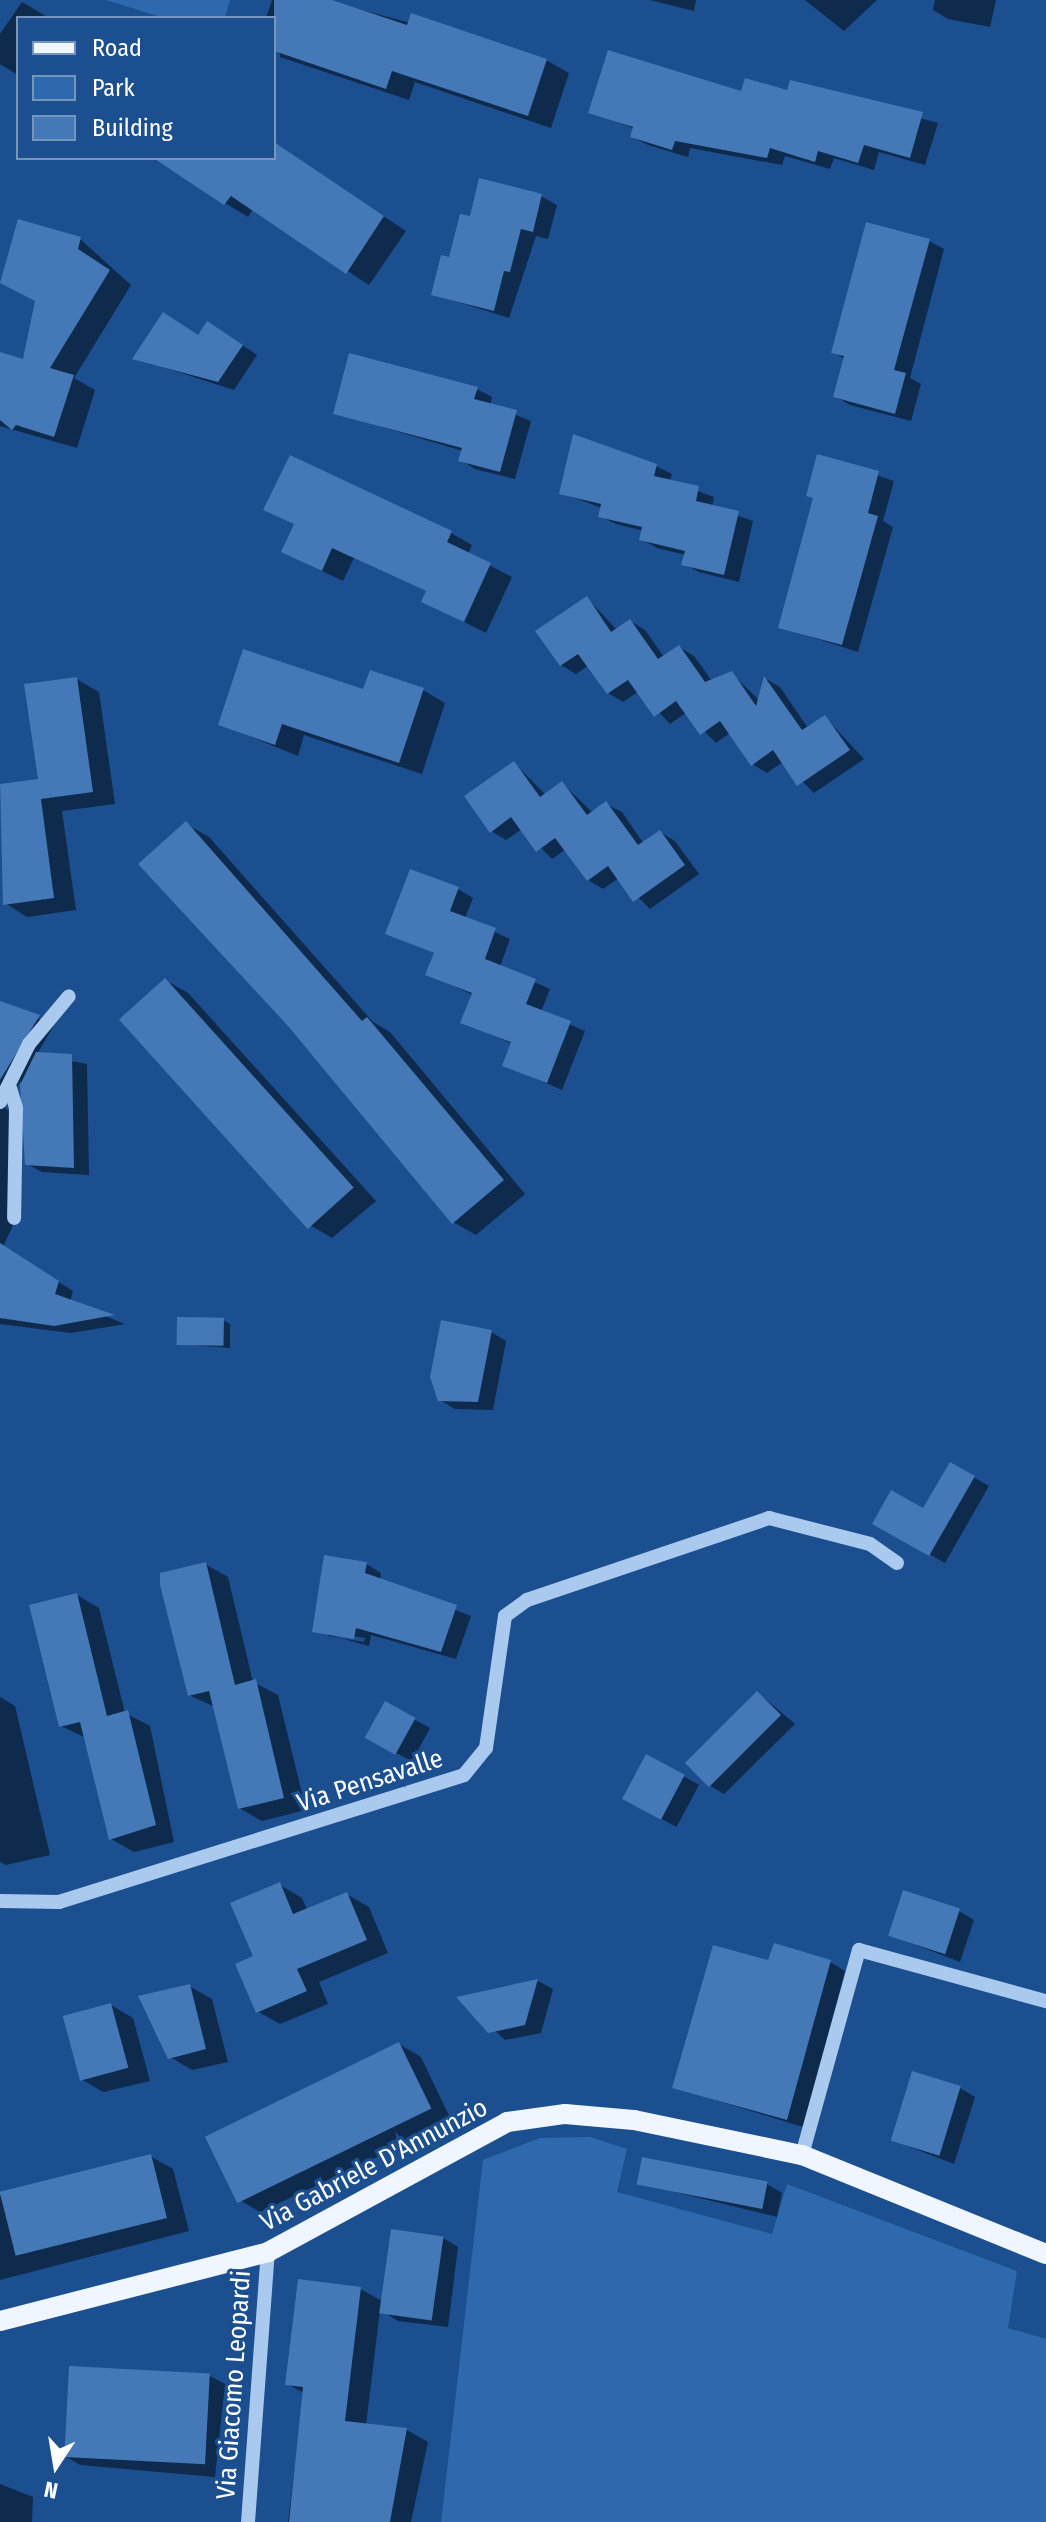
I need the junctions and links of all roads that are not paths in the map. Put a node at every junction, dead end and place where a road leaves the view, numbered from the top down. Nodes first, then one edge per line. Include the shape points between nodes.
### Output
1 (69, 996) dead end
2 (10, 1088) junction
3 (0, 1102) edge
4 (14, 1218) dead end
5 (897, 1563) dead end
6 (0, 1901) edge
7 (1046, 2001) edge
8 (802, 2155) junction
9 (268, 2252) junction
10 (1046, 2254) edge
11 (0, 2321) edge
12 (248, 2522) edge

1 - 2 street via 29,1044
2 - 3 street
2 - 4 street via 16,1108
5 - 6 street, Via Pensavalle via 870,1544 769,1518 527,1600 505,1616 486,1748 464,1775 59,1902
7 - 8 street via 859,1950
8 - 9 main road, Via Gabriele D'Annunzio via 634,2120 565,2114 507,2122
8 - 10 main road, Via Gabriele D'Annunzio
9 - 11 main road, Via Gabriele D'Annunzio
9 - 12 street, Via Giacomo Leopardi

